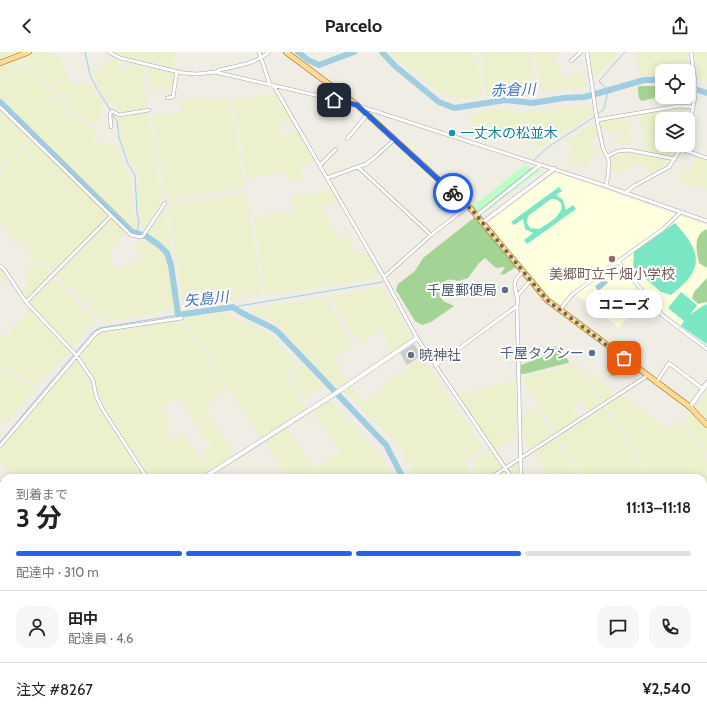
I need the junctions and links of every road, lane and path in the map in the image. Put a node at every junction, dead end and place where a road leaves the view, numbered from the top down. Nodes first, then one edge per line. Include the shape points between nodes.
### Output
1 (30, 52) edge
2 (109, 52) edge
3 (259, 52) edge
4 (269, 52) edge
5 (286, 52) edge
6 (581, 52) edge
7 (588, 52) edge
8 (691, 52) edge
9 (261, 59) junction
10 (570, 61) dead end
11 (0, 63) edge
12 (176, 71) junction
13 (215, 72) junction
14 (272, 85) junction
15 (167, 98) dead end
16 (357, 105) junction
17 (0, 107) edge
18 (693, 107) junction
19 (149, 110) dead end
20 (692, 112) edge
21 (367, 115) junction
22 (597, 120) junction
23 (111, 127) dead end
24 (347, 139) dead end
25 (394, 140) junction
26 (336, 149) dead end
27 (679, 152) edge
28 (693, 152) edge
29 (608, 156) junction
30 (707, 158) edge
31 (675, 159) junction
32 (320, 165) junction
33 (540, 165) junction
34 (358, 167) junction
35 (554, 169) junction
36 (327, 178) junction
37 (606, 186) junction
38 (625, 193) junction
39 (166, 203) dead end
40 (467, 207) junction
41 (681, 212) junction
42 (111, 216) junction
43 (476, 216) junction
44 (707, 221) edge
45 (482, 222) junction
46 (431, 235) junction
47 (618, 261) junction
48 (0, 266) edge
49 (523, 272) junction
50 (384, 277) junction
51 (530, 280) junction
52 (518, 300) junction
53 (26, 302) junction
54 (517, 306) junction
55 (560, 310) junction
56 (182, 318) dead end
57 (417, 338) junction
58 (707, 349) edge
59 (76, 355) junction
60 (624, 358) junction
61 (435, 366) junction
62 (613, 374) dead end
63 (647, 376) junction
64 (656, 383) junction
65 (707, 383) edge
66 (703, 388) junction
67 (690, 407) junction
68 (707, 425) edge
69 (0, 446) edge
70 (521, 458) junction
71 (505, 468) junction
72 (144, 474) edge
73 (209, 474) edge
74 (496, 474) edge
75 (509, 474) edge
76 (521, 474) edge

1 - 11 main road
2 - 12 street via 120,58
3 - 9 street
4 - 9 street
5 - 16 main road
6 - 10 street
7 - 22 street
8 - 18 street via 696,81
9 - 13 street
9 - 14 street
12 - 13 street via 197,74
12 - 15 street via 173,97
13 - 14 street
14 - 16 street
14 - 32 street
16 - 21 main road
16 - 33 street
17 - 42 street
18 - 20 street
18 - 22 street via 679,106
19 - 23 street via 119,115 111,112
21 - 24 street
21 - 25 main road
22 - 29 street via 603,148
25 - 34 street via 374,158
25 - 40 main road
26 - 32 street
27 - 31 street
28 - 30 street
29 - 31 street via 628,150
29 - 37 street
31 - 38 street via 669,167
32 - 36 street
33 - 35 street
33 - 43 street
34 - 36 street
34 - 46 street
35 - 37 street
35 - 45 street
36 - 50 street
37 - 38 street
38 - 41 street
39 - 42 street via 140,237 131,235
40 - 43 main road
40 - 46 street
41 - 44 street
41 - 47 street via 663,229
42 - 53 street
43 - 45 main road
45 - 49 main road
46 - 50 street
47 - 55 street via 574,293
47 - 58 street via 662,315
48 - 53 street
49 - 51 main road
49 - 52 street via 514,281
50 - 57 street
51 - 52 street via 518,295
51 - 55 main road via 547,300
52 - 54 street
53 - 59 street
54 - 61 street
54 - 70 street
55 - 60 main road
56 - 59 street via 102,330
57 - 61 street
57 - 73 street
59 - 69 street
59 - 72 street via 93,380 96,396 103,410
60 - 62 street
60 - 63 main road
61 - 71 street
63 - 64 main road
63 - 70 street
64 - 66 street via 669,363
64 - 67 main road
65 - 66 street
66 - 67 street
67 - 68 main road
70 - 71 street
70 - 76 street
71 - 74 street
71 - 75 street

